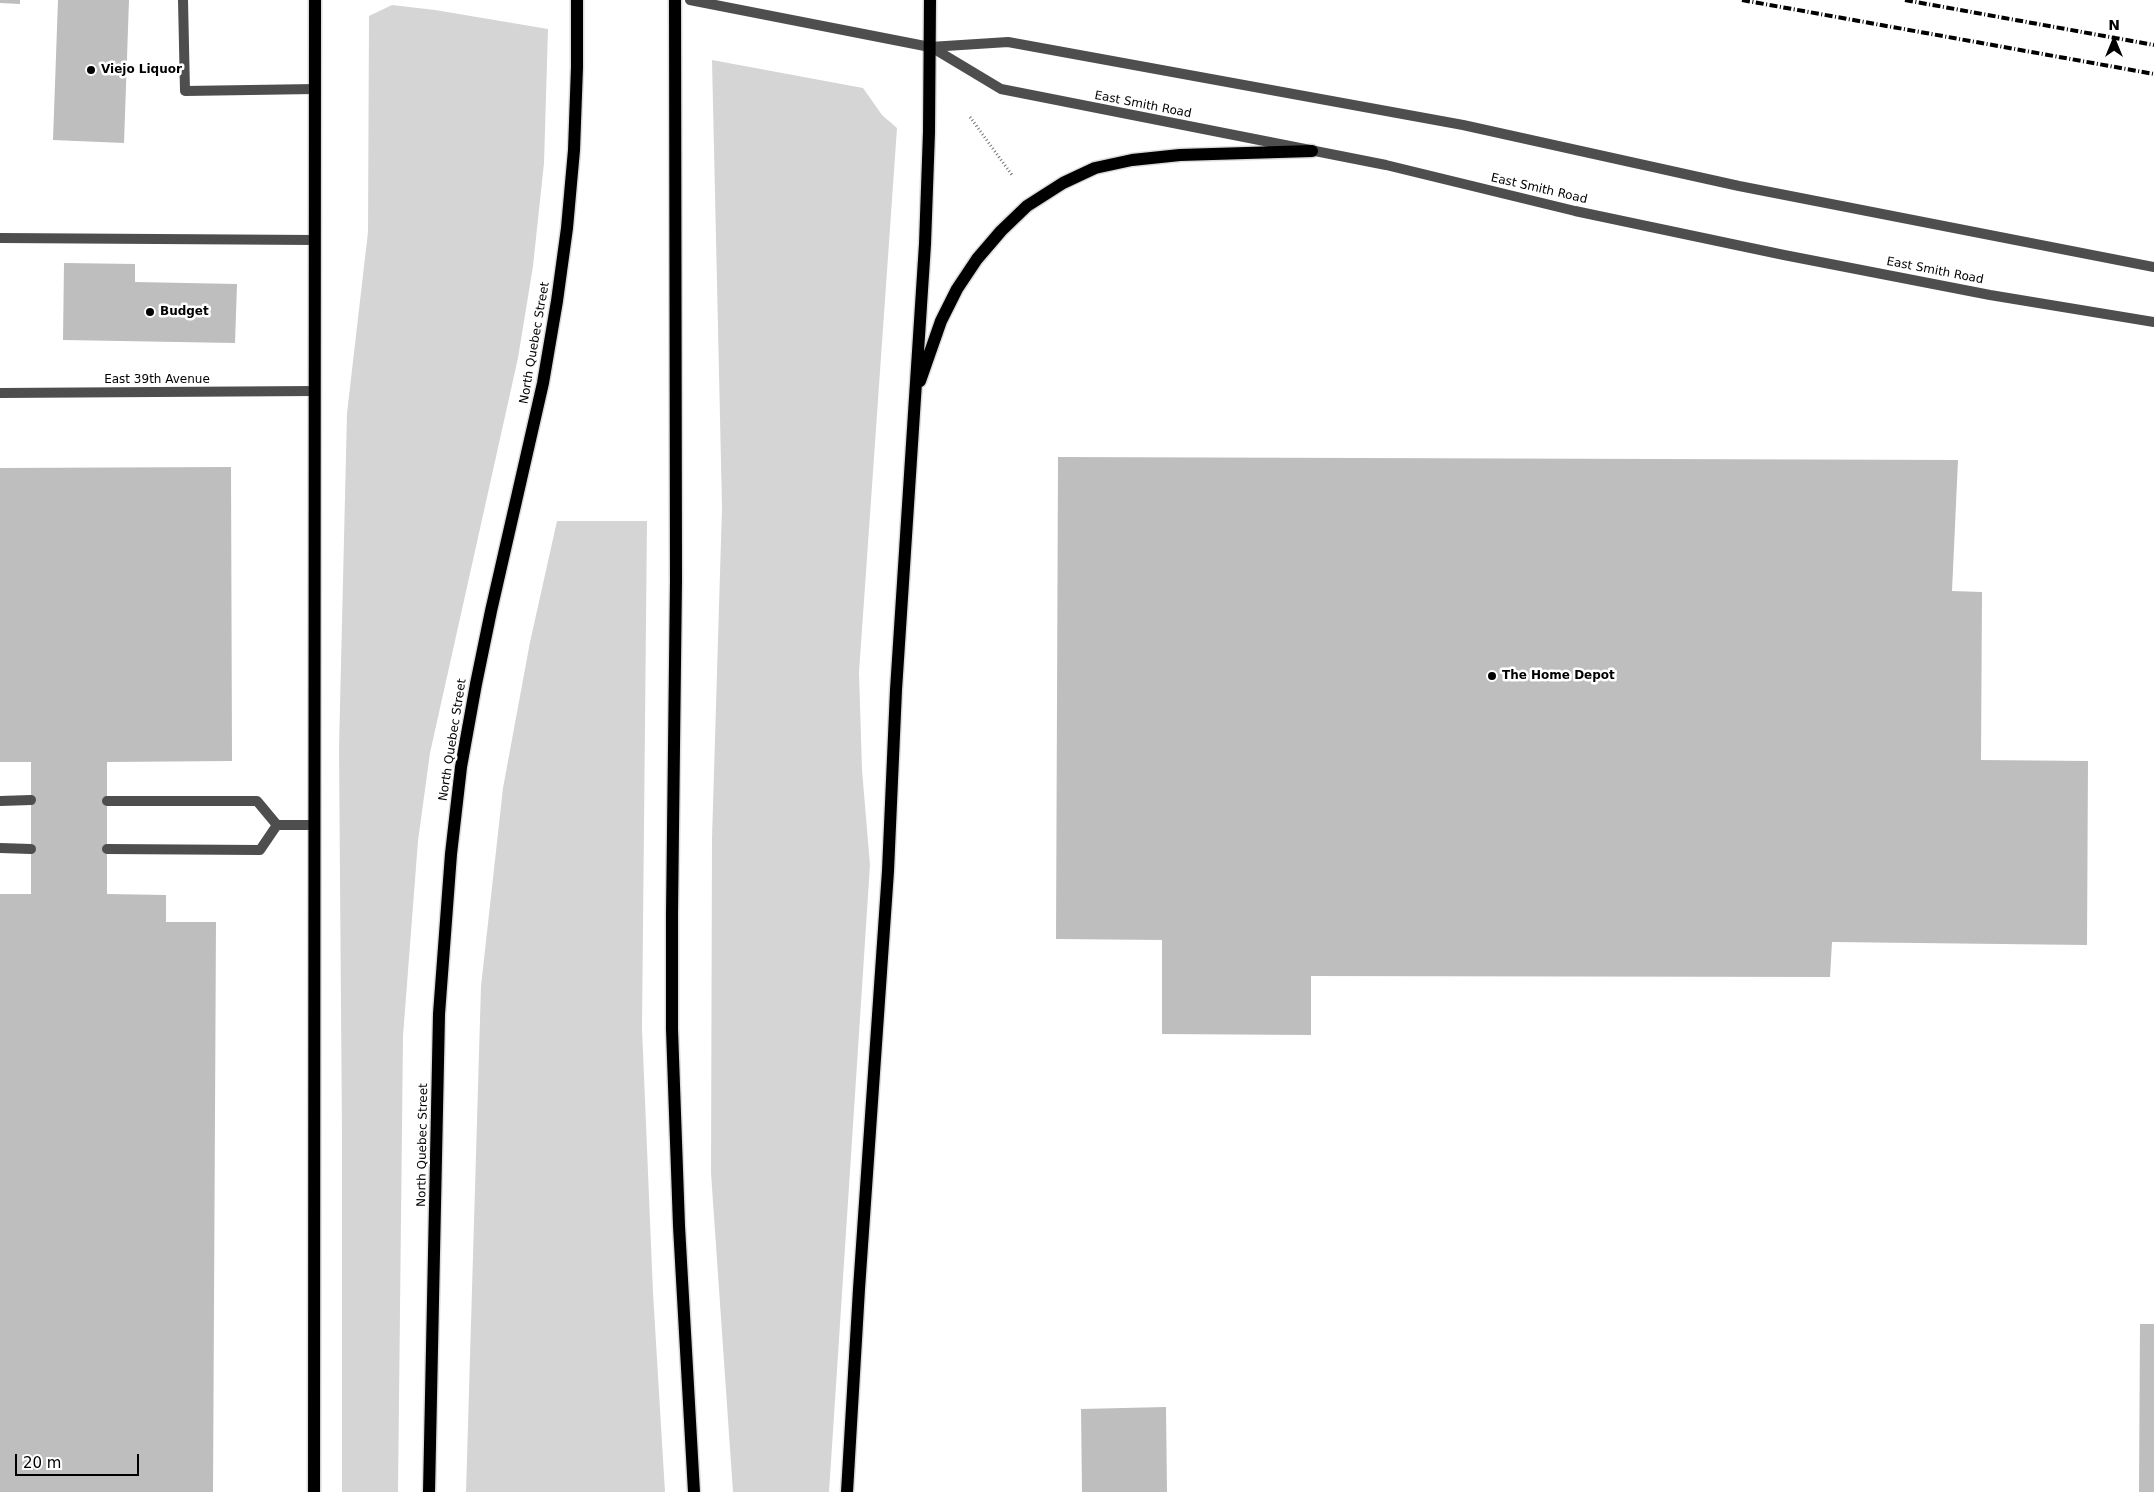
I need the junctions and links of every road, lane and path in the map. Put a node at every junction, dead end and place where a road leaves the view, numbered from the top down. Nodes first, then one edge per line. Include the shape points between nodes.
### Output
1 (183, 0) edge
2 (315, 0) edge
3 (577, 0) edge
4 (675, 0) edge
5 (690, 0) edge
6 (930, 0) edge
7 (930, 47) junction
8 (315, 89) junction
9 (970, 117) dead end
10 (1312, 151) junction
11 (1012, 175) dead end
12 (0, 238) edge
13 (315, 240) junction
14 (2154, 267) edge
15 (2154, 322) edge
16 (315, 391) junction
17 (0, 393) edge
18 (915, 395) junction
19 (31, 800) dead end
20 (0, 801) edge
21 (107, 801) dead end
22 (277, 825) junction
23 (315, 825) junction
24 (0, 848) edge
25 (31, 849) dead end
26 (107, 849) dead end
27 (314, 1492) edge
28 (429, 1492) edge
29 (694, 1492) edge
30 (848, 1492) edge

1 - 8 street via 185,91
2 - 8 main road
3 - 28 main road, North Quebec Street via 574,150 557,301 543,383 476,684 450,854 439,1014
4 - 29 main road via 676,580 672,1019 679,1226
5 - 7 street, East Smith Road
6 - 7 main road
7 - 10 street, East Smith Road via 1001,88
7 - 14 street, East Smith Road via 1008,42 1463,125 1739,186
7 - 18 main road via 925,244
8 - 13 main road
9 - 11 path
10 - 15 street, East Smith Road via 1784,255 1990,295
10 - 18 main road via 1180,155 1132,160 1094,168 1063,183 1027,206 977,259 941,321
12 - 13 street
13 - 16 main road
16 - 17 street, East 39th Avenue
16 - 23 main road
18 - 30 main road
19 - 20 street
21 - 22 street via 257,801
22 - 23 street
22 - 26 street via 260,850
23 - 27 main road
24 - 25 street

